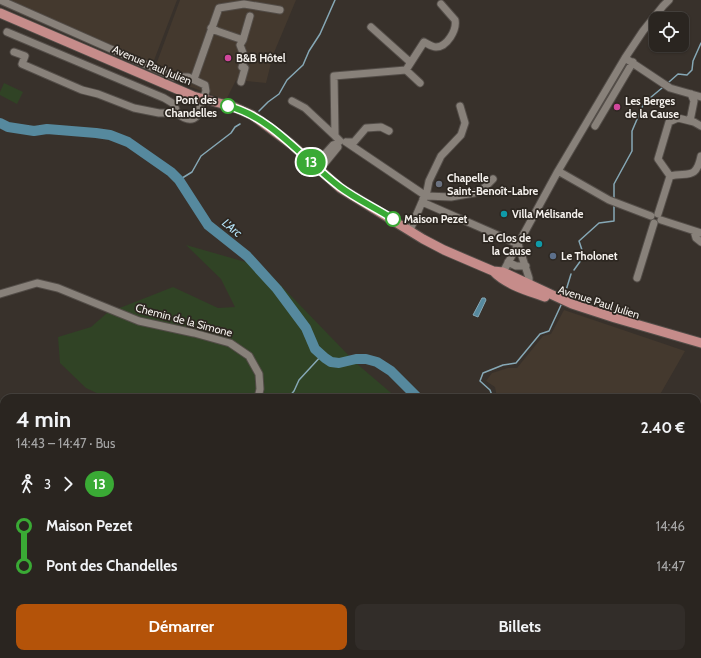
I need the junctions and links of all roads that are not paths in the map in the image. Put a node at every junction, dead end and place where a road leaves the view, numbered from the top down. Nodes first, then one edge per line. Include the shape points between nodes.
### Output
1 (0, 0) edge
2 (669, 0) edge
3 (441, 4) dead end
4 (280, 10) dead end
5 (0, 13) edge
6 (250, 16) dead end
7 (371, 27) dead end
8 (212, 28) junction
9 (7, 32) dead end
10 (243, 40) junction
11 (14, 52) dead end
12 (625, 58) junction
13 (410, 62) junction
14 (633, 62) junction
15 (406, 70) junction
16 (194, 79) junction
17 (241, 82) dead end
18 (420, 83) dead end
19 (691, 94) junction
20 (701, 97) edge
21 (204, 99) junction
22 (292, 101) dead end
23 (460, 106) dead end
24 (595, 109) junction
25 (177, 113) junction
26 (603, 113) junction
27 (690, 121) junction
28 (595, 126) dead end
29 (701, 126) edge
30 (388, 131) dead end
31 (340, 141) junction
32 (701, 156) edge
33 (317, 167) junction
34 (558, 171) junction
35 (670, 176) junction
36 (494, 179) dead end
37 (424, 199) junction
38 (656, 218) junction
39 (410, 230) junction
40 (697, 232) edge
41 (701, 242) edge
42 (518, 244) junction
43 (508, 262) junction
44 (526, 266) junction
45 (502, 277) junction
46 (637, 278) dead end
47 (528, 283) junction
48 (0, 294) edge
49 (562, 301) junction
50 (572, 305) junction
51 (701, 343) edge
52 (701, 346) edge
53 (259, 394) edge

1 - 16 street via 174,77
2 - 12 street
3 - 13 street via 455,20 452,34 443,45 435,47 424,42
4 - 8 street via 244,4 221,7
5 - 21 main road, Avenue Paul Julien
6 - 10 street
7 - 13 street
8 - 10 street
8 - 16 street
9 - 25 street via 164,98 174,104
10 - 17 street via 240,46 245,58 242,67 245,68
11 - 25 street via 25,56 22,64 77,87 134,108 159,113
12 - 14 street
12 - 24 street
13 - 15 street
14 - 19 street via 670,88
14 - 26 street
15 - 18 street
15 - 31 street via 334,76
16 - 21 street via 202,82 206,88
19 - 20 street
19 - 27 street via 694,105
21 - 25 street via 195,118 184,118
21 - 33 main road, Avenue Paul Julien via 252,115
22 - 31 street via 305,108
23 - 37 street via 464,123 462,135 441,156
24 - 26 street
24 - 34 street
26 - 28 street
27 - 29 street
27 - 35 street via 678,118 669,122 658,159
30 - 31 street via 381,127 366,128 354,142
31 - 33 street via 338,147
31 - 37 street
32 - 35 street via 696,170 690,174
33 - 39 main road, Avenue Paul Julien via 340,188
34 - 38 street via 609,200
34 - 42 street
35 - 38 street
36 - 37 street via 480,192
37 - 39 street
37 - 42 street
38 - 40 street
38 - 46 street
39 - 45 main road, Avenue Paul Julien via 448,252
40 - 41 street via 696,238
42 - 43 street
42 - 44 street
43 - 44 street via 516,266
43 - 45 street
44 - 47 street
45 - 47 main road, Avenue Paul Julien
45 - 49 main road, Avenue Paul Julien via 531,292
47 - 49 main road, Avenue Paul Julien
48 - 53 street, Chemin de la Simone via 37,283 58,288 139,321 230,343 249,356 259,374
49 - 50 main road, Avenue Paul Julien
50 - 51 main road, Avenue Paul Julien
50 - 52 main road, Avenue Paul Julien via 614,321

